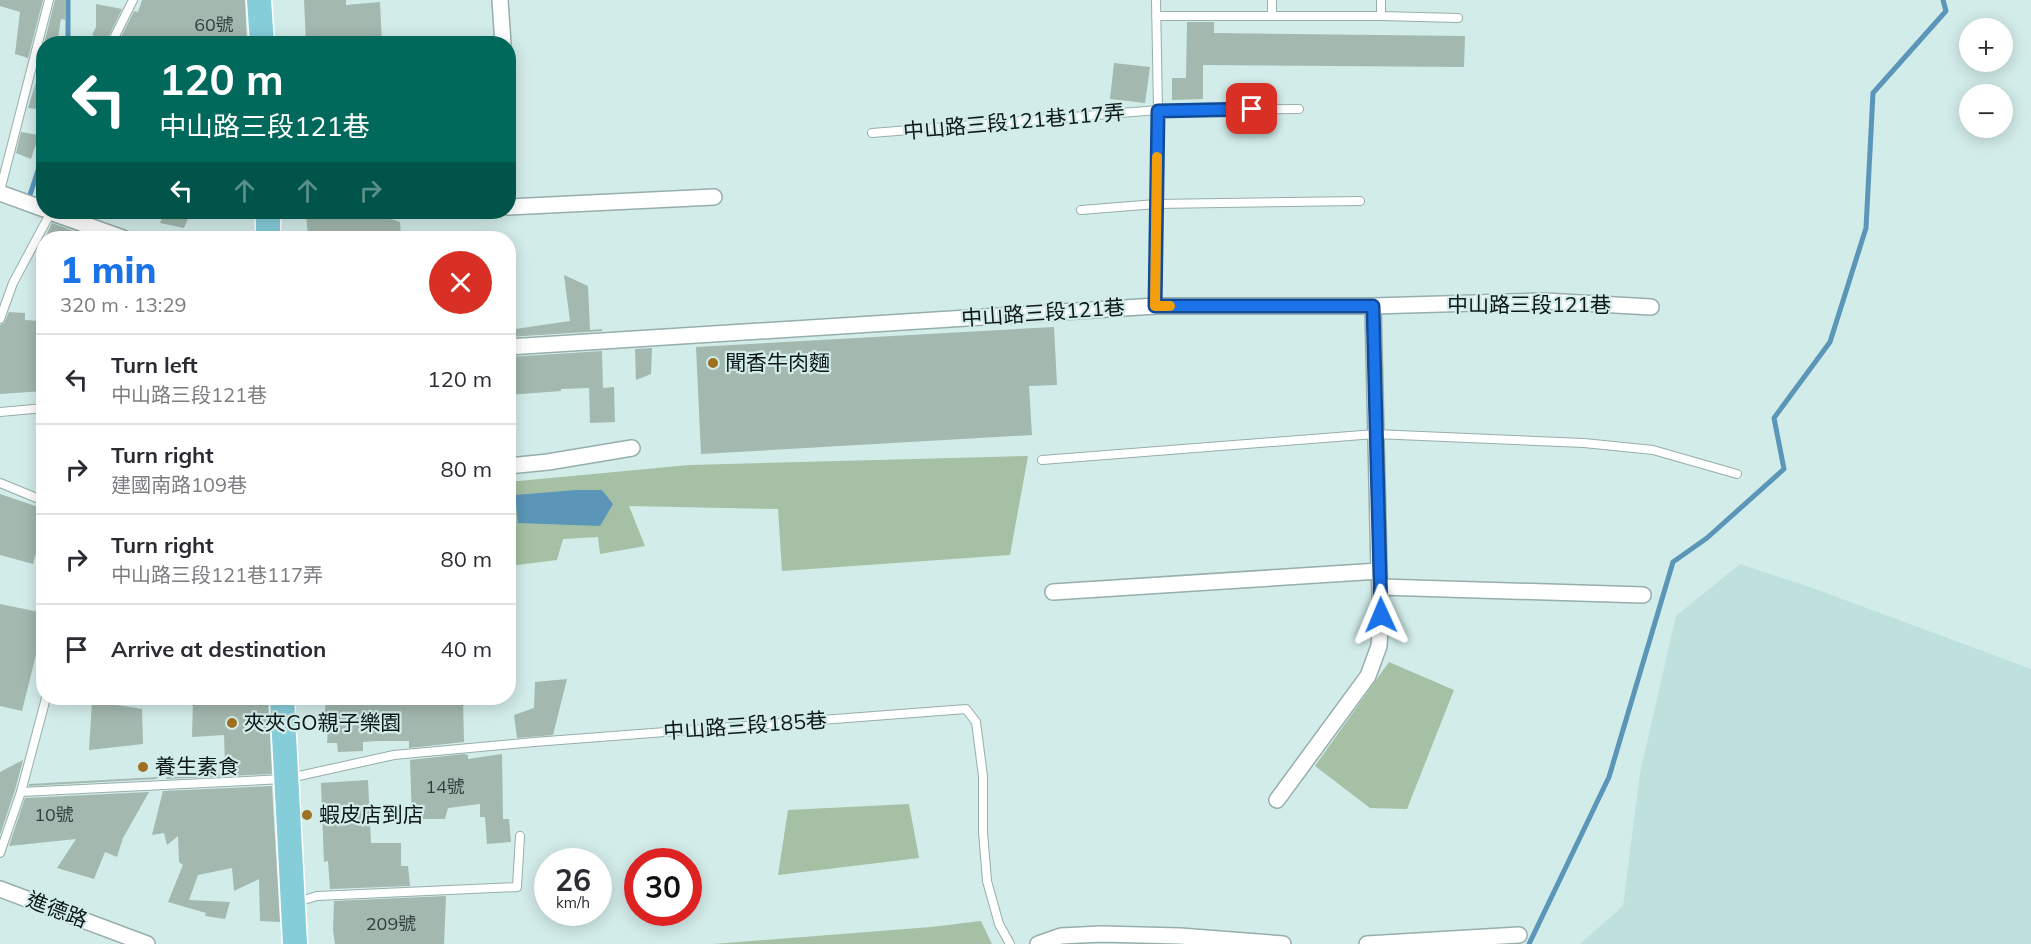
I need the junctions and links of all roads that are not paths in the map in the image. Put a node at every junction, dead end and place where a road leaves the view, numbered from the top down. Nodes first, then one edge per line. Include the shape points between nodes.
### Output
1 (49, 0) edge
2 (133, 0) edge
3 (259, 0) edge
4 (500, 0) edge
5 (1156, 0) edge
6 (1272, 0) edge
7 (1381, 0) edge
8 (1272, 15) junction
9 (1156, 16) junction
10 (1381, 16) junction
11 (1458, 18) dead end
12 (40, 36) edge
13 (115, 36) edge
14 (261, 36) edge
15 (502, 36) edge
16 (36, 51) edge
17 (1299, 109) dead end
18 (1158, 111) junction
19 (872, 133) dead end
20 (0, 192) edge
21 (714, 197) dead end
22 (1360, 201) dead end
23 (1156, 204) junction
24 (36, 206) edge
25 (516, 207) edge
26 (1081, 210) dead end
27 (71, 219) edge
28 (104, 231) edge
29 (36, 234) edge
30 (1155, 306) junction
31 (1373, 306) junction
32 (1651, 307) dead end
33 (0, 319) edge
34 (516, 346) edge
35 (36, 409) edge
36 (0, 412) edge
37 (1375, 434) junction
38 (632, 448) dead end
39 (1042, 460) dead end
40 (516, 465) edge
41 (1737, 474) dead end
42 (0, 483) edge
43 (36, 498) edge
44 (1379, 571) junction
45 (1381, 587) junction
46 (1053, 592) dead end
47 (1643, 594) dead end
48 (44, 705) edge
49 (282, 705) edge
50 (285, 779) junction
51 (21, 792) junction
52 (1276, 800) dead end
53 (520, 836) dead end
54 (0, 853) edge
55 (0, 889) edge
56 (293, 903) junction
57 (1519, 935) dead end
58 (147, 944) edge
59 (294, 944) edge
60 (1010, 944) edge
61 (1038, 944) edge
62 (1283, 944) edge
63 (1367, 944) edge

1 - 12 lane
2 - 13 lane
3 - 14 main road
4 - 15 street
5 - 9 lane
6 - 8 lane
7 - 10 lane
8 - 9 lane
8 - 10 lane
9 - 18 lane
10 - 11 lane
16 - 20 lane
17 - 18 lane, 中山路三段121巷117弄
18 - 19 lane, 中山路三段121巷117弄
18 - 23 lane
20 - 24 street
21 - 25 street
22 - 23 lane
23 - 26 lane
23 - 30 lane
27 - 28 street
29 - 33 lane
30 - 31 street, 中山路三段121巷
30 - 34 street, 中山路三段121巷
31 - 32 street, 中山路三段121巷 via 1545,302
31 - 37 street
35 - 36 lane
37 - 39 lane
37 - 41 lane via 1584,443 1653,450
37 - 44 street
38 - 40 street
42 - 43 lane
44 - 45 street
44 - 46 street
45 - 47 street
45 - 52 street via 1379,646 1368,676
48 - 51 lane
49 - 50 main road
50 - 51 lane
50 - 56 main road
50 - 60 lane, 中山路三段185巷 via 394,755 966,709 976,722 983,776 987,881 999,924
51 - 54 lane
53 - 56 lane via 517,887 316,896
55 - 58 street, 進德路
56 - 59 main road
57 - 63 street
61 - 62 street via 1061,936 1101,934

